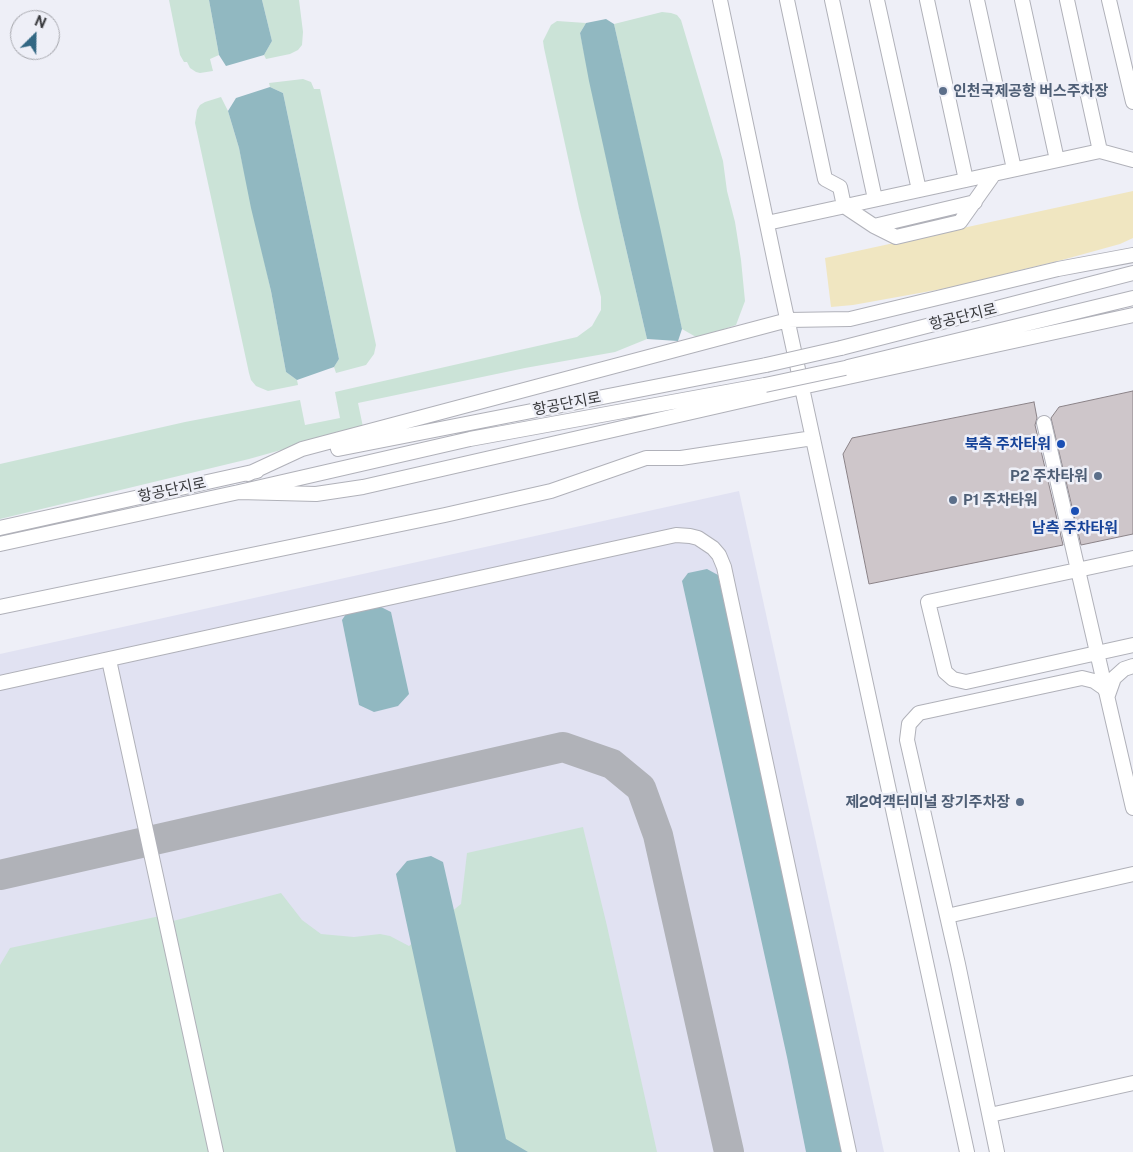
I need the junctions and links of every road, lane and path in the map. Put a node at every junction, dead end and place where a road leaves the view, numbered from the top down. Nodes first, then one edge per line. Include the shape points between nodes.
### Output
1 (720, 0) edge
2 (787, 0) edge
3 (832, 0) edge
4 (877, 0) edge
5 (927, 0) edge
6 (977, 0) edge
7 (1022, 0) edge
8 (1067, 0) edge
9 (1109, 0) edge
10 (1133, 102) edge
11 (1100, 150) junction
12 (1057, 160) junction
13 (1133, 160) edge
14 (1014, 169) junction
15 (994, 174) junction
16 (966, 180) junction
17 (919, 190) junction
18 (875, 199) junction
19 (844, 206) junction
20 (767, 223) junction
21 (1133, 255) edge
22 (1133, 273) edge
23 (1133, 298) edge
24 (1133, 315) edge
25 (788, 320) junction
26 (802, 387) junction
27 (1044, 423) dead end
28 (813, 438) junction
29 (358, 440) junction
30 (239, 492) junction
31 (0, 528) edge
32 (0, 544) edge
33 (1133, 558) edge
34 (1078, 569) junction
35 (0, 607) edge
36 (1133, 645) edge
37 (1098, 653) junction
38 (110, 660) junction
39 (1133, 666) edge
40 (0, 683) edge
41 (1108, 695) junction
42 (1133, 808) edge
43 (1133, 874) edge
44 (947, 916) junction
45 (1133, 1083) edge
46 (990, 1115) junction
47 (216, 1152) edge
48 (849, 1152) edge
49 (967, 1152) edge
50 (997, 1152) edge

1 - 20 street
2 - 19 street via 825,179 840,187
3 - 18 street
4 - 17 street
5 - 16 street
6 - 14 street
7 - 12 street
8 - 11 street
9 - 10 street
11 - 12 street
11 - 13 street
12 - 14 street
14 - 15 street
15 - 16 street
15 - 19 street via 960,222 896,237
16 - 17 street
17 - 18 street
18 - 19 street
19 - 20 street
20 - 25 street
21 - 25 street via 1058,269 850,319
22 - 29 street, 항공단지로, bridge via 766,365
23 - 30 street, 항공단지로, bridge via 845,368 470,439
24 - 26 street
25 - 26 street
25 - 29 street
26 - 28 street
26 - 30 street via 363,487 316,494
27 - 34 street
28 - 35 street via 680,458 646,458 550,491
28 - 49 street
29 - 31 street, 항공단지로 via 302,453 248,474
30 - 32 street, 항공단지로
33 - 34 street
34 - 37 street
34 - 37 street via 928,602 945,672 953,679 966,682
36 - 37 street
37 - 41 street
38 - 40 street
38 - 47 street
38 - 48 street via 676,535 698,538 713,548 724,567
39 - 41 street via 1114,678
41 - 42 street
41 - 44 street via 1094,681 1082,678 918,713 909,724 907,740
43 - 44 street
44 - 46 street
45 - 46 street
46 - 50 street

